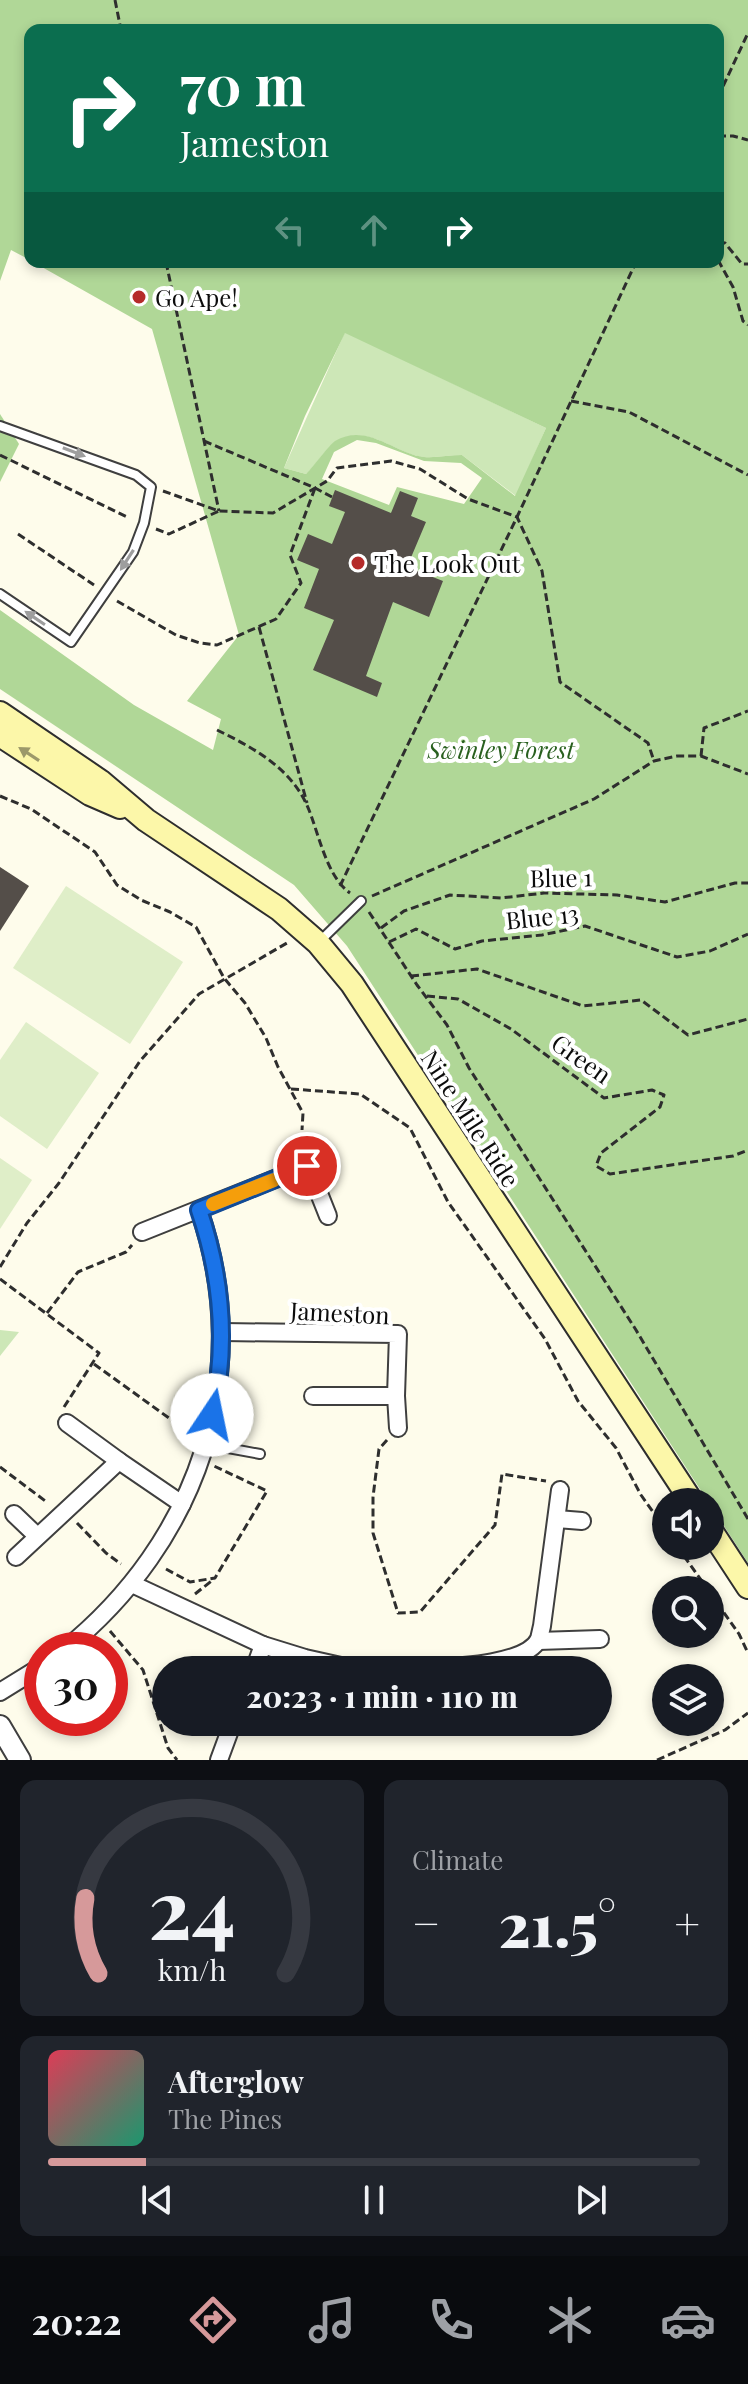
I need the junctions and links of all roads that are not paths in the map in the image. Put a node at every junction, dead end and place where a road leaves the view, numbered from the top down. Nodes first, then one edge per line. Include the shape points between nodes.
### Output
1 (0, 426) edge
2 (0, 594) edge
3 (0, 713) edge
4 (0, 735) edge
5 (146, 820) junction
6 (361, 901) road end
7 (311, 937) junction
8 (301, 1148) road end
9 (307, 1166) junction
10 (199, 1210) junction
11 (328, 1216) dead end
12 (142, 1232) road end
13 (223, 1332) junction
14 (313, 1396) dead end
15 (396, 1396) junction
16 (67, 1423) road end
17 (398, 1428) road end
18 (203, 1451) junction
19 (260, 1454) dead end
20 (119, 1461) junction
21 (683, 1488) edge
22 (560, 1490) road end
23 (182, 1504) junction
24 (14, 1514) dead end
25 (557, 1519) junction
26 (582, 1521) dead end
27 (37, 1536) junction
28 (724, 1550) edge
29 (16, 1557) dead end
30 (132, 1584) junction
31 (748, 1587) edge
32 (85, 1632) edge
33 (600, 1639) dead end
34 (538, 1641) junction
35 (263, 1645) junction
36 (259, 1656) edge
37 (299, 1656) edge
38 (516, 1656) edge
39 (24, 1677) edge
40 (0, 1692) edge
41 (0, 1726) edge
42 (228, 1736) edge
43 (20, 1760) edge
44 (219, 1760) edge

1 -> 2 lane via 136,475 151,487 133,552 71,642
3 - 5 main road, Nine Mile Ride via 100,781
5 -> 4 main road, Nine Mile Ride via 90,794
5 - 7 main road, Nine Mile Ride via 279,909
6 - 7 lane
7 - 21 main road, Nine Mile Ride via 352,984
8 - 9 street
9 - 10 street
9 - 11 street
10 - 12 street
10 - 13 street via 210,1240
13 - 15 street, Jameston via 398,1334
13 - 18 street via 219,1386
14 - 15 street
15 - 17 street, Jameston
16 - 20 street
18 - 19 lane
18 - 23 street
20 - 23 street
20 - 27 street
22 - 25 street
23 - 30 street via 162,1544
24 - 27 street
25 - 26 street
25 - 34 street
27 - 29 street
28 - 31 main road
30 - 32 street
30 - 35 street
33 - 34 street
34 - 38 street
35 - 36 street
35 - 37 street
39 - 40 street
41 - 43 street
42 - 44 street

